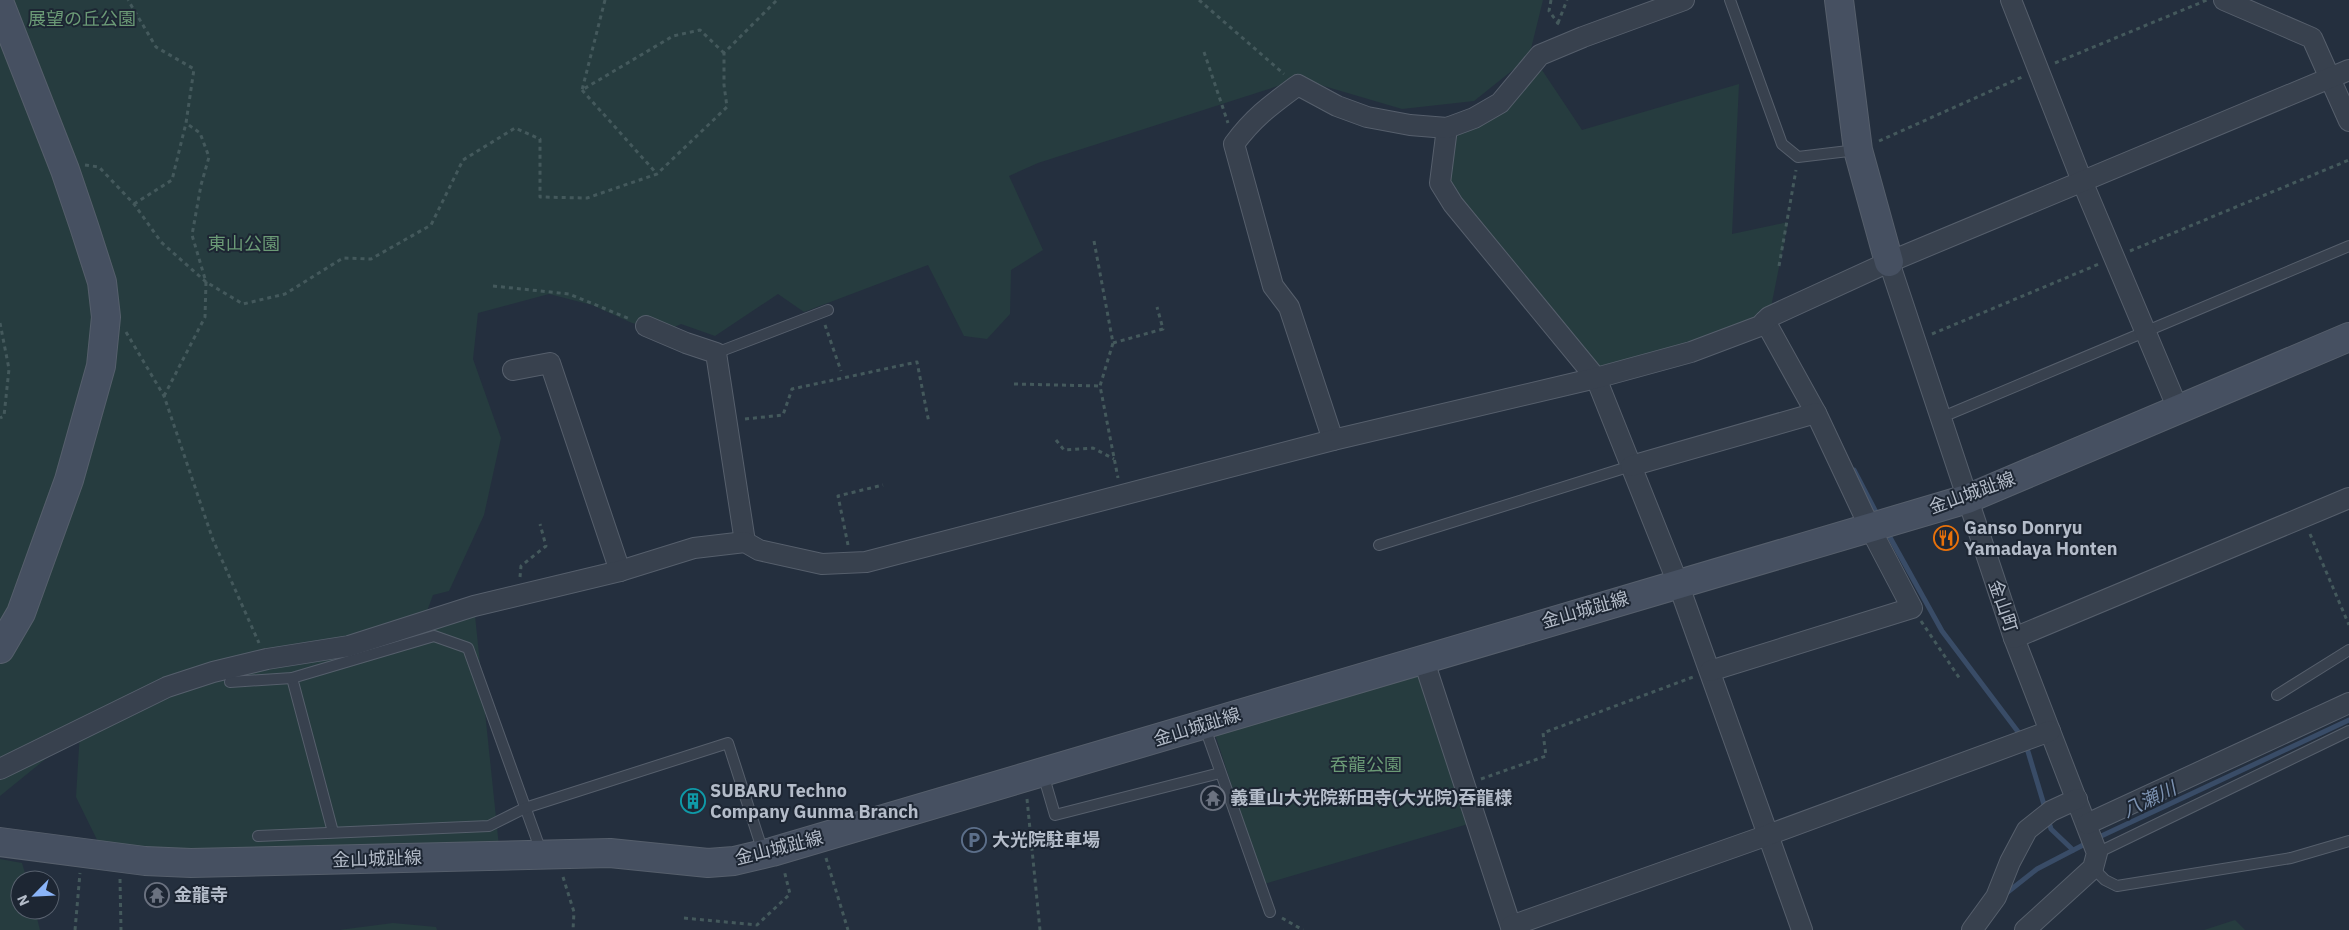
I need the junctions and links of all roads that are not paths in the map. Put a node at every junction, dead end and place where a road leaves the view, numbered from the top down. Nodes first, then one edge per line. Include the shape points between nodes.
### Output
1 (1684, 0) edge
2 (1730, 0) edge
3 (1839, 0) edge
4 (2011, 0) edge
5 (2224, 0) edge
6 (0, 4) edge
7 (2349, 70) edge
8 (2330, 78) junction
9 (2349, 122) edge
10 (1447, 128) junction
11 (1858, 150) junction
12 (2082, 181) junction
13 (2349, 246) edge
14 (1889, 262) junction
15 (824, 311) road end
16 (1765, 321) junction
17 (646, 326) road end
18 (2146, 332) junction
19 (2349, 337) edge
20 (716, 353) junction
21 (513, 370) dead end
22 (1596, 378) junction
23 (2178, 409) junction
24 (1816, 413) junction
25 (1940, 418) junction
26 (1333, 440) junction
27 (1631, 466) junction
28 (2349, 498) edge
29 (1967, 499) junction
30 (1869, 527) junction
31 (745, 542) junction
32 (1379, 545) dead end
33 (620, 571) junction
34 (1678, 583) junction
35 (2014, 638) junction
36 (0, 649) edge
37 (2349, 650) edge
38 (1423, 658) junction
39 (1710, 671) junction
40 (292, 678) junction
41 (230, 682) dead end
42 (2277, 695) dead end
43 (2349, 703) edge
44 (1203, 724) junction
45 (2050, 731) junction
46 (2349, 731) edge
47 (0, 770) edge
48 (1220, 773) junction
49 (1034, 776) junction
50 (2077, 799) junction
51 (525, 808) junction
52 (333, 832) junction
53 (1768, 835) junction
54 (258, 836) dead end
55 (2349, 841) edge
56 (0, 842) edge
57 (2092, 845) junction
58 (771, 852) junction
59 (550, 855) junction
60 (1270, 912) road end
61 (1512, 928) edge
62 (1802, 930) edge
63 (1972, 930) edge
64 (2026, 930) edge

1 - 10 street via 1540,55 1500,103
2 - 11 lane via 1782,144 1798,157
3 - 11 main road
4 - 12 street
5 - 8 street via 2312,38
6 - 36 main road via 65,170 102,282 106,317 101,366 69,480 21,613
7 - 8 street
8 - 9 street
8 - 12 street
10 - 22 street via 1440,183 1459,212
10 - 26 street via 1367,117 1336,106 1298,85 1263,110 1234,144 1273,286 1289,307
11 - 14 main road
12 - 14 street
12 - 18 street
13 - 18 lane
14 - 16 street
14 - 25 street, 金山町
15 - 20 lane
16 - 22 street via 1760,326 1691,352
16 - 24 street
17 - 20 street
18 - 23 street
18 - 25 lane
19 - 23 main road, 金山城趾線
20 - 31 street
21 - 33 street via 550,363
22 - 26 street
22 - 27 street
23 - 29 main road, 金山城趾線
24 - 27 street
24 - 30 street
25 - 29 street, 金山町
26 - 31 street via 866,562 822,564 759,550
27 - 32 lane
27 - 34 street
28 - 35 street
29 - 30 main road, 金山城趾線
29 - 35 street, 金山町
30 - 34 main road, 金山城趾線
30 - 39 street via 1912,608
31 - 33 street via 694,548
33 - 47 street via 474,606 349,646 267,659 213,672 167,687
34 - 38 main road, 金山城趾線
34 - 39 street
35 - 45 street, 金山町
37 - 42 lane
38 - 44 main road, 金山城趾線
38 - 61 street
39 - 53 street
40 - 41 lane
40 - 51 lane via 434,636 468,648
40 - 52 lane
43 - 57 street
44 - 48 lane
44 - 49 main road, 金山城趾線
45 - 50 street, 金山町
45 - 53 street
46 - 57 lane
48 - 49 lane via 1055,816
48 - 60 lane
49 - 58 main road, 金山城趾線
50 - 57 street, 金山町
50 - 63 street via 2046,815 2027,830 1996,897
51 - 52 lane via 489,826
51 - 58 lane via 728,743
51 - 59 lane
52 - 54 lane
53 - 61 street
53 - 62 street
55 - 57 lane via 2291,858 2117,886 2105,880
56 - 59 main road, 金山城趾線 via 145,862
57 - 64 street
58 - 59 main road, 金山城趾線 via 734,861 708,863 610,853

